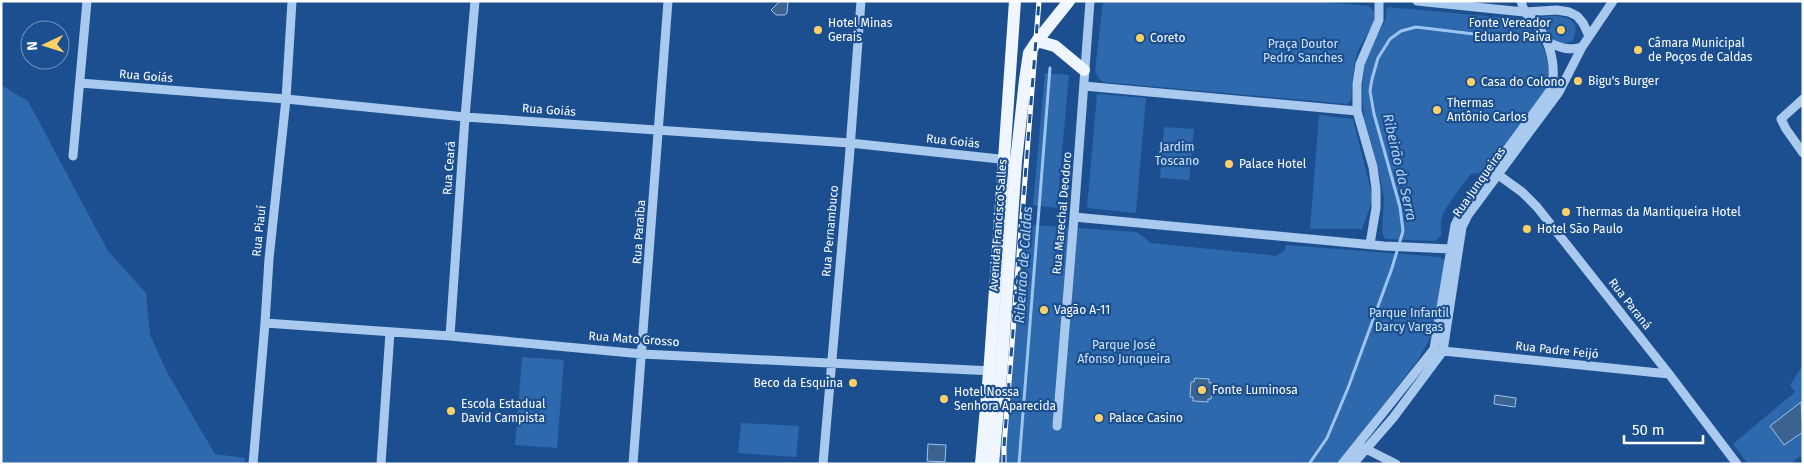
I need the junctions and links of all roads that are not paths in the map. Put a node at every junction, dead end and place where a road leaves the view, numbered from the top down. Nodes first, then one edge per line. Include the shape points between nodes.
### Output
1 (87, 1) edge
2 (292, 1) edge
3 (475, 1) edge
4 (668, 1) edge
5 (861, 1) edge
6 (1015, 1) edge
7 (1069, 1) edge
8 (1090, 1) edge
9 (1379, 1) edge
10 (1417, 1) edge
11 (1521, 1) edge
12 (1613, 1) edge
13 (1524, 12) junction
14 (1589, 36) junction
15 (1037, 40) junction
16 (1548, 42) junction
17 (1582, 47) junction
18 (1084, 70) junction
19 (80, 83) junction
20 (1084, 86) junction
21 (286, 99) junction
22 (1803, 99) edge
23 (1357, 110) junction
24 (465, 117) junction
25 (659, 130) junction
26 (850, 143) junction
27 (1803, 152) edge
28 (73, 156) dead end
29 (1010, 160) junction
30 (1495, 173) junction
31 (1074, 217) junction
32 (1370, 244) junction
33 (1451, 249) junction
34 (265, 323) junction
35 (390, 332) junction
36 (450, 336) junction
37 (1443, 351) junction
38 (642, 354) junction
39 (831, 362) junction
40 (995, 371) junction
41 (1669, 374) junction
42 (1057, 426) dead end
43 (1361, 446) junction
44 (253, 464) edge
45 (381, 464) edge
46 (633, 464) edge
47 (823, 464) edge
48 (981, 464) edge
49 (993, 464) edge
50 (1342, 464) edge
51 (1353, 464) edge
52 (1396, 464) edge
53 (1737, 464) edge

1 - 19 street
2 - 21 street, Rua Piauí
3 - 24 street, Rua Ceará
4 - 25 street, Rua Paraíba
5 - 26 street, Rua Pernambuco
6 - 29 main road, Avenida Francisco Salles
7 - 15 main road, Avenida Francisco Salles
8 - 18 street, Rua Marechal Deodoro
9 - 23 street via 1379,20 1360,64
10 - 13 street
11 - 13 street
12 - 14 street, Rua Junqueiras
13 - 14 street via 1569,12 1578,16
13 - 16 street
14 - 17 street, Rua Junqueiras
15 - 18 main road via 1055,46
15 - 29 main road, Avenida Francisco Salles via 1029,53
16 - 17 street via 1572,50
16 - 30 street, Rua Junqueiras via 1555,72 1552,88
17 - 30 street, Rua Junqueiras via 1560,92
18 - 20 street, Rua Marechal Deodoro
19 - 21 street, Rua Goiás
19 - 28 street
20 - 23 street
20 - 31 street, Rua Marechal Deodoro
21 - 24 street, Rua Goiás
21 - 34 street, Rua Piauí via 268,259
22 - 27 street via 1781,119
23 - 32 street via 1376,189
24 - 25 street, Rua Goiás
24 - 36 street, Rua Ceará
25 - 26 street, Rua Goiás
25 - 38 street, Rua Paraíba
26 - 29 street, Rua Goiás
26 - 39 street, Rua Pernambuco
29 - 40 main road, Avenida Francisco Salles
30 - 33 street, Rua Junqueiras via 1462,211 1455,225
30 - 37 street, Rua Junqueiras via 1462,227
30 - 41 street, Rua Paraná via 1537,207
31 - 32 street
31 - 42 street, Rua Marechal Deodoro
32 - 33 street
33 - 43 street, Rua Junqueiras via 1434,349
34 - 35 street, Rua Mato Grosso
34 - 44 street, Rua Piauí
35 - 36 street, Rua Mato Grosso
35 - 45 street
36 - 38 street, Rua Mato Grosso
37 - 41 street, Rua Padre Feijó
37 - 43 street, Rua Junqueiras via 1393,418
38 - 39 street, Rua Mato Grosso
38 - 46 street, Rua Paraíba
39 - 40 street, Rua Mato Grosso
39 - 47 street, Rua Pernambuco
40 - 48 main road, Avenida Francisco Salles
40 - 49 main road, Avenida Francisco Salles
41 - 53 street, Rua Paraná
43 - 50 street, Rua Junqueiras
43 - 51 street, Rua Junqueiras
43 - 52 street

